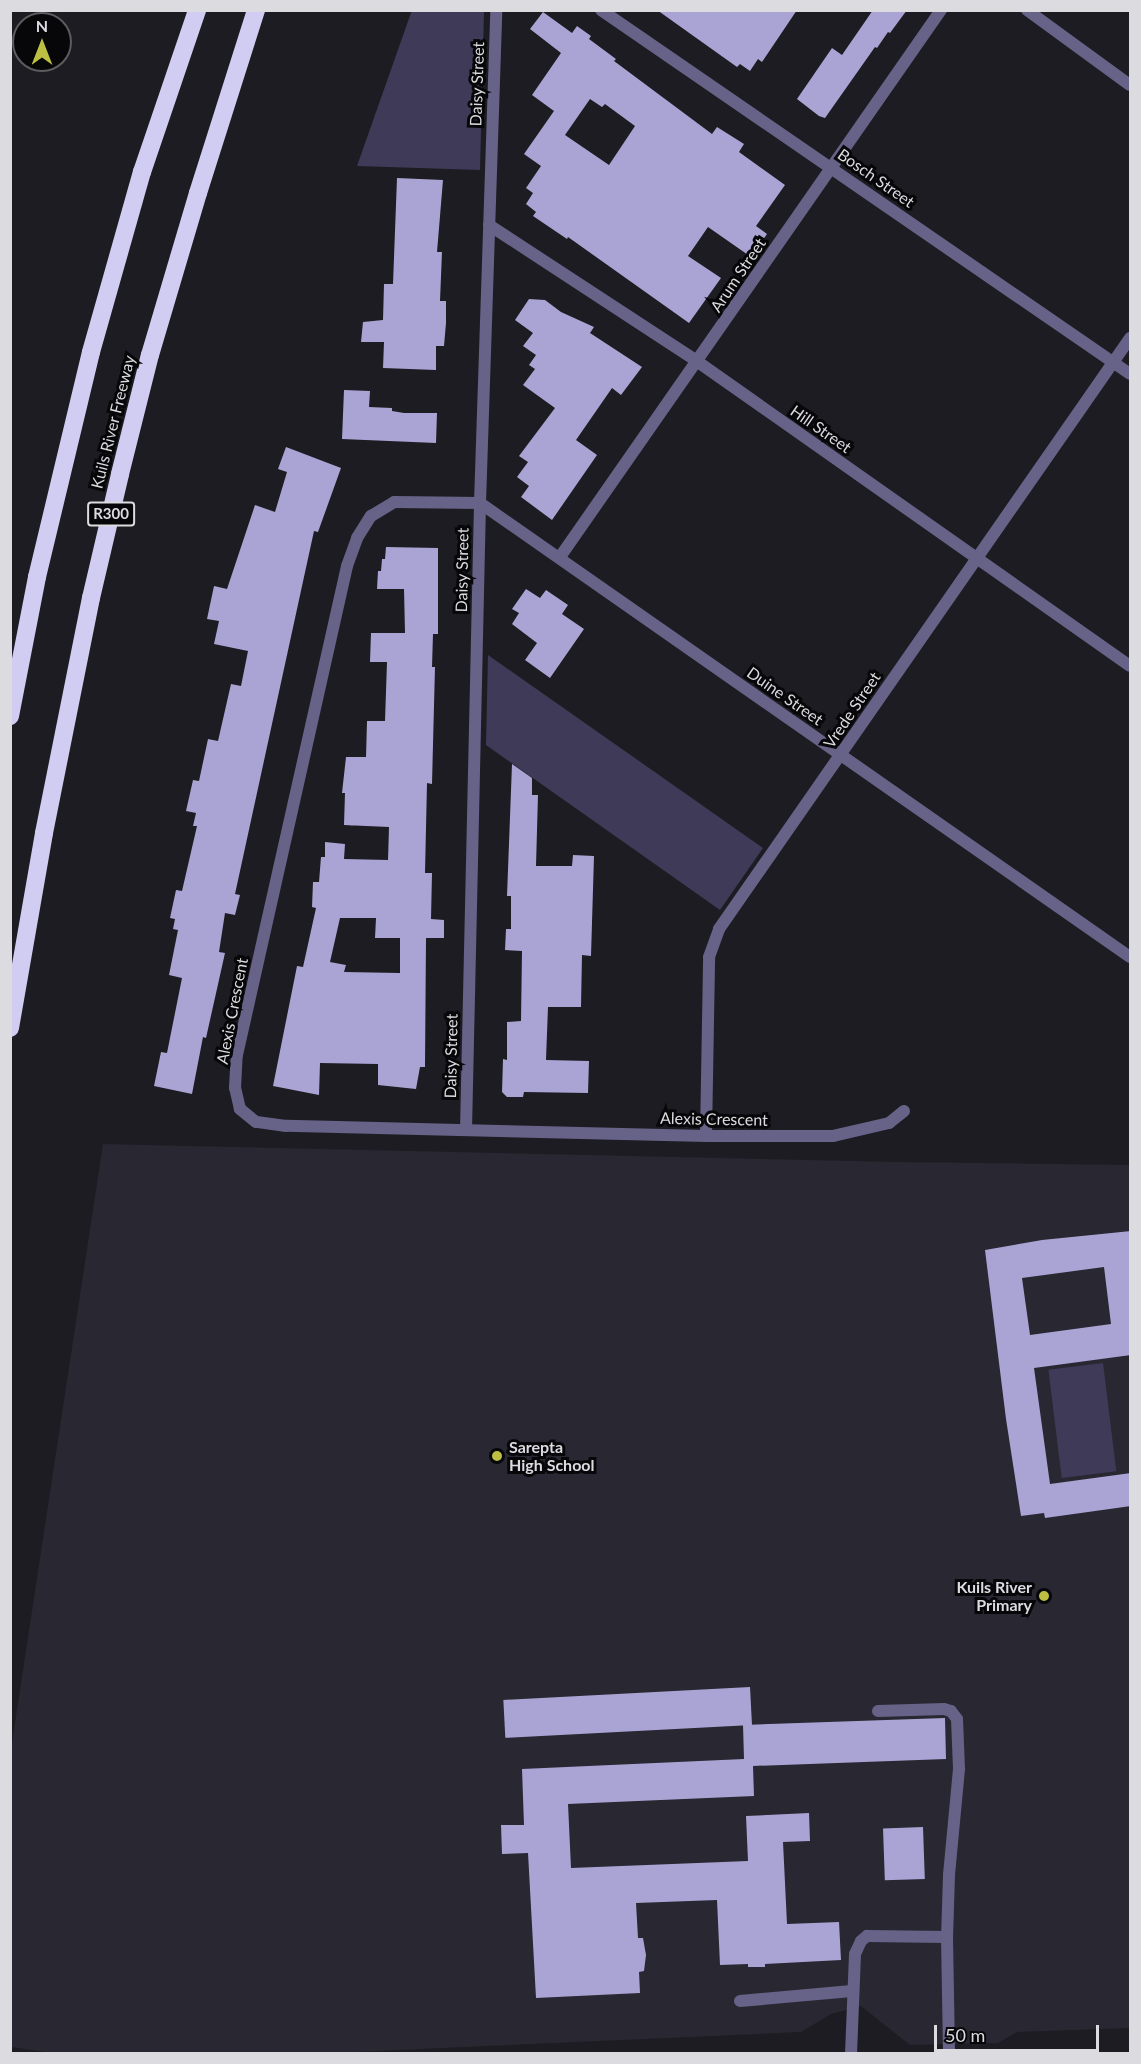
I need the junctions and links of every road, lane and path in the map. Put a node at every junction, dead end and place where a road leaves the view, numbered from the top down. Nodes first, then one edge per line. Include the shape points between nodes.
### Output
1 (197, 10) edge
2 (256, 10) edge
3 (496, 10) edge
4 (601, 10) edge
5 (941, 10) edge
6 (1028, 10) edge
7 (1131, 85) edge
8 (831, 167) junction
9 (489, 225) junction
10 (1131, 338) edge
11 (1114, 362) junction
12 (698, 363) junction
13 (1131, 374) edge
14 (480, 502) junction
15 (560, 556) junction
16 (976, 558) junction
17 (1131, 666) edge
18 (10, 716) edge
19 (841, 756) junction
20 (1131, 957) edge
21 (10, 1028) edge
22 (904, 1111) dead end
23 (466, 1130) junction
24 (706, 1136) junction
25 (878, 1711) dead end
26 (947, 1937) junction
27 (852, 1991) junction
28 (741, 2001) dead end
29 (851, 2054) edge
30 (949, 2054) edge

1 - 18 highway via 142,172 91,352 37,577
2 - 21 highway, Kuils River Freeway / R300 via 150,355 120,474 46,821
3 - 9 street, Daisy Street
4 - 8 street, Bosch Street
5 - 8 street, Arum Street
6 - 7 street
8 - 11 street, Bosch Street
8 - 12 street, Arum Street
9 - 12 street, Hill Street
9 - 14 street, Daisy Street
10 - 11 street, Vrede Street
11 - 13 street, Bosch Street
11 - 16 street, Vrede Street
12 - 15 street, Arum Street
12 - 16 street, Hill Street
14 - 15 street, Duine Street
14 - 23 street, Daisy Street
14 - 23 street, Alexis Crescent via 394,502 371,516 357,538 347,566 237,1055 235,1088 240,1109 255,1122
15 - 19 street, Duine Street
16 - 17 street, Hill Street
16 - 19 street, Vrede Street
19 - 20 street, Duine Street
19 - 24 street, Vrede Street via 712,942
22 - 24 street, Alexis Crescent via 890,1123 833,1136
23 - 24 street, Alexis Crescent
25 - 26 street via 944,1709 957,1719 959,1768
26 - 27 street via 867,1936 855,1954
26 - 30 street
27 - 28 street
27 - 29 street

